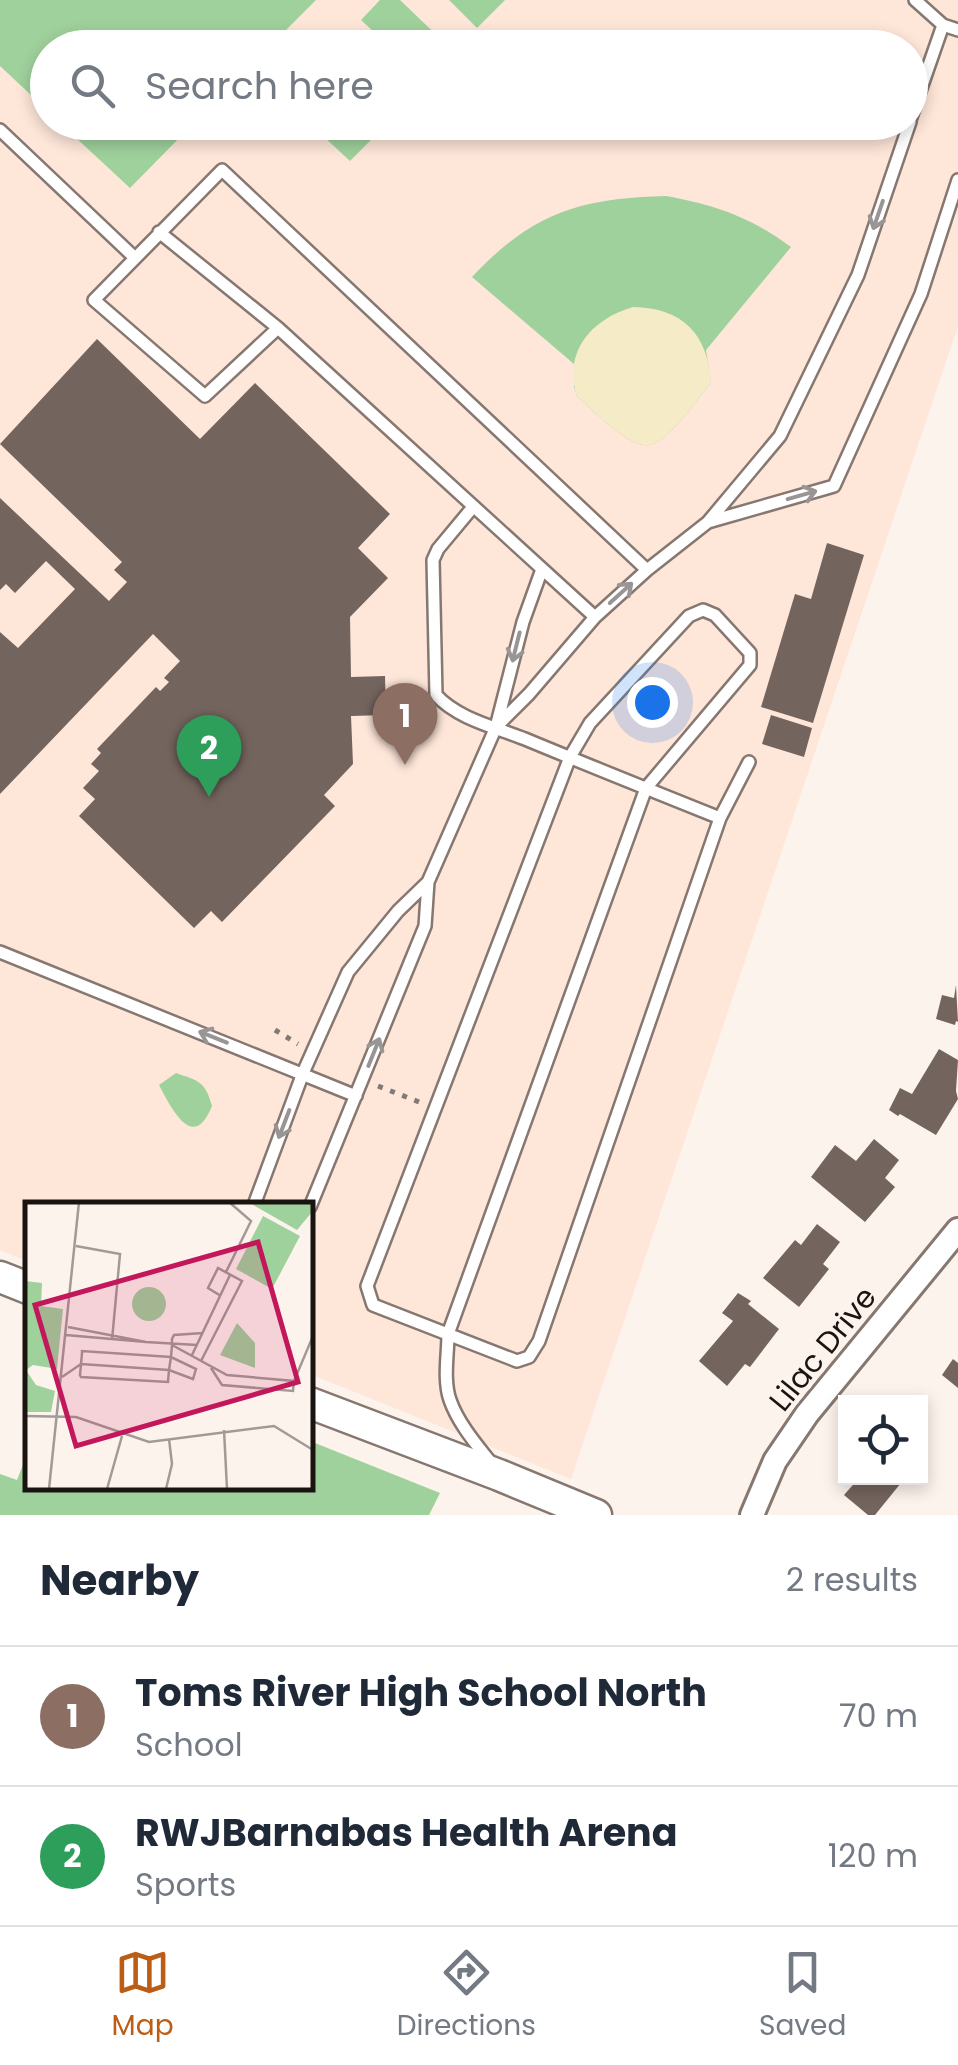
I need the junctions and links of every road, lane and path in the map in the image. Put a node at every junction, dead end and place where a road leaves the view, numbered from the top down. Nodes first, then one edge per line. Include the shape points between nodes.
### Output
1 (915, 0) edge
2 (943, 25) junction
3 (958, 30) edge
4 (928, 69) edge
5 (0, 130) edge
6 (904, 140) edge
7 (958, 180) edge
8 (159, 232) junction
9 (134, 258) junction
10 (278, 328) junction
11 (474, 507) junction
12 (708, 522) junction
13 (542, 569) junction
14 (647, 570) junction
15 (594, 617) junction
16 (496, 727) junction
17 (570, 758) junction
18 (749, 762) dead end
19 (646, 788) junction
20 (720, 818) junction
21 (428, 882) junction
22 (0, 952) edge
23 (304, 1073) junction
24 (380, 1088) dead end
25 (356, 1096) junction
26 (402, 1096) dead end
27 (255, 1202) edge
28 (312, 1202) edge
29 (958, 1230) edge
30 (0, 1277) edge
31 (25, 1287) edge
32 (448, 1334) junction
33 (312, 1404) edge
34 (499, 1475) junction
35 (596, 1515) edge
36 (752, 1515) edge

1 - 2 lane
2 - 3 lane
2 - 4 lane
5 - 9 lane
6 -> 12 lane via 858,275 780,436
12 -> 7 lane via 834,486 921,294
8 - 9 lane
8 - 10 lane
8 - 14 lane via 222,170
9 - 10 lane via 94,300 206,396
10 - 11 lane
11 - 13 lane
11 - 16 lane via 434,560 436,695
12 - 14 lane
13 - 15 lane
13 -> 16 lane
15 -> 14 lane
15 - 16 lane
16 - 17 lane
16 - 21 lane
17 - 19 lane
17 - 19 lane via 590,723 688,616 702,610 715,615 750,653 750,665
17 - 32 lane via 367,1286 373,1304
18 - 20 lane
19 - 20 lane
19 - 32 lane
20 - 32 lane via 539,1341 530,1358 517,1360
21 - 23 lane via 348,972
25 -> 21 lane via 425,926
23 -> 22 lane
23 - 25 lane
23 -> 27 lane
24 - 26 path
25 - 28 lane
29 - 36 street, Lilac Drive via 808,1414 775,1461
30 - 31 main road
32 - 34 lane via 450,1402
33 - 34 main road
34 - 35 main road

